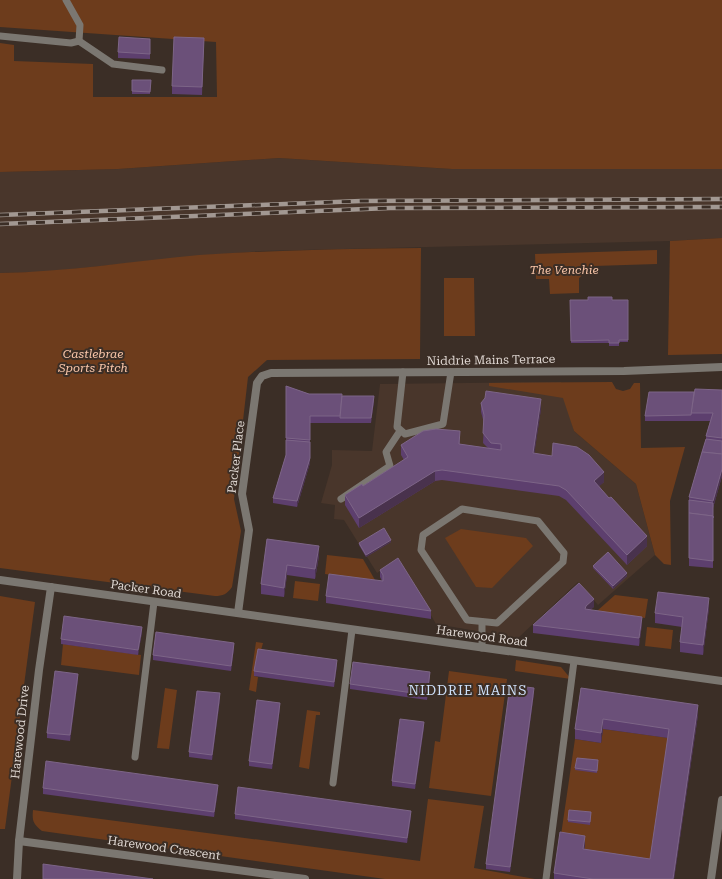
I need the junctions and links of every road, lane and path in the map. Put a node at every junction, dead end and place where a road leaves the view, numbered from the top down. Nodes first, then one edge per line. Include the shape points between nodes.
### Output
1 (66, 0) edge
2 (0, 36) edge
3 (79, 41) junction
4 (162, 70) dead end
5 (722, 367) edge
6 (403, 372) junction
7 (451, 372) junction
8 (262, 376) joint
9 (400, 431) junction
10 (341, 499) dead end
11 (0, 580) edge
12 (51, 588) junction
13 (154, 602) junction
14 (238, 613) junction
15 (482, 622) junction
16 (352, 630) junction
17 (482, 648) junction
18 (574, 661) junction
19 (722, 681) edge
20 (135, 757) dead end
21 (333, 783) dead end
22 (722, 800) edge
23 (19, 841) junction
24 (17, 879) edge
25 (305, 879) edge
26 (546, 879) edge
27 (711, 879) edge

1 - 3 lane via 80,25
2 - 3 lane via 71,43
3 - 4 lane via 113,64
5 - 7 street, Niddrie Mains Terrace via 624,371
6 - 7 street, Niddrie Mains Terrace
6 - 8 street, Niddrie Mains Terrace via 271,373
6 - 9 lane via 397,427
7 - 9 lane via 443,424 406,434
8 - 14 street, Packer Place via 257,383 242,494 249,530
9 - 10 lane via 386,452 390,466
11 - 12 street
12 - 13 street, Packer Road
12 - 23 street, Harewood Drive
13 - 14 street, Packer Road
13 - 20 lane
14 - 16 street, Harewood Road
15 - 15 lane via 467,620 421,550 423,535 462,509 538,521 564,553 563,562 496,623
15 - 17 lane
16 - 17 street, Harewood Road
16 - 21 lane
17 - 18 street, Harewood Road
18 - 19 street, Harewood Road
18 - 26 lane
22 - 27 street
23 - 24 street, Harewood Drive
23 - 25 street, Harewood Crescent

